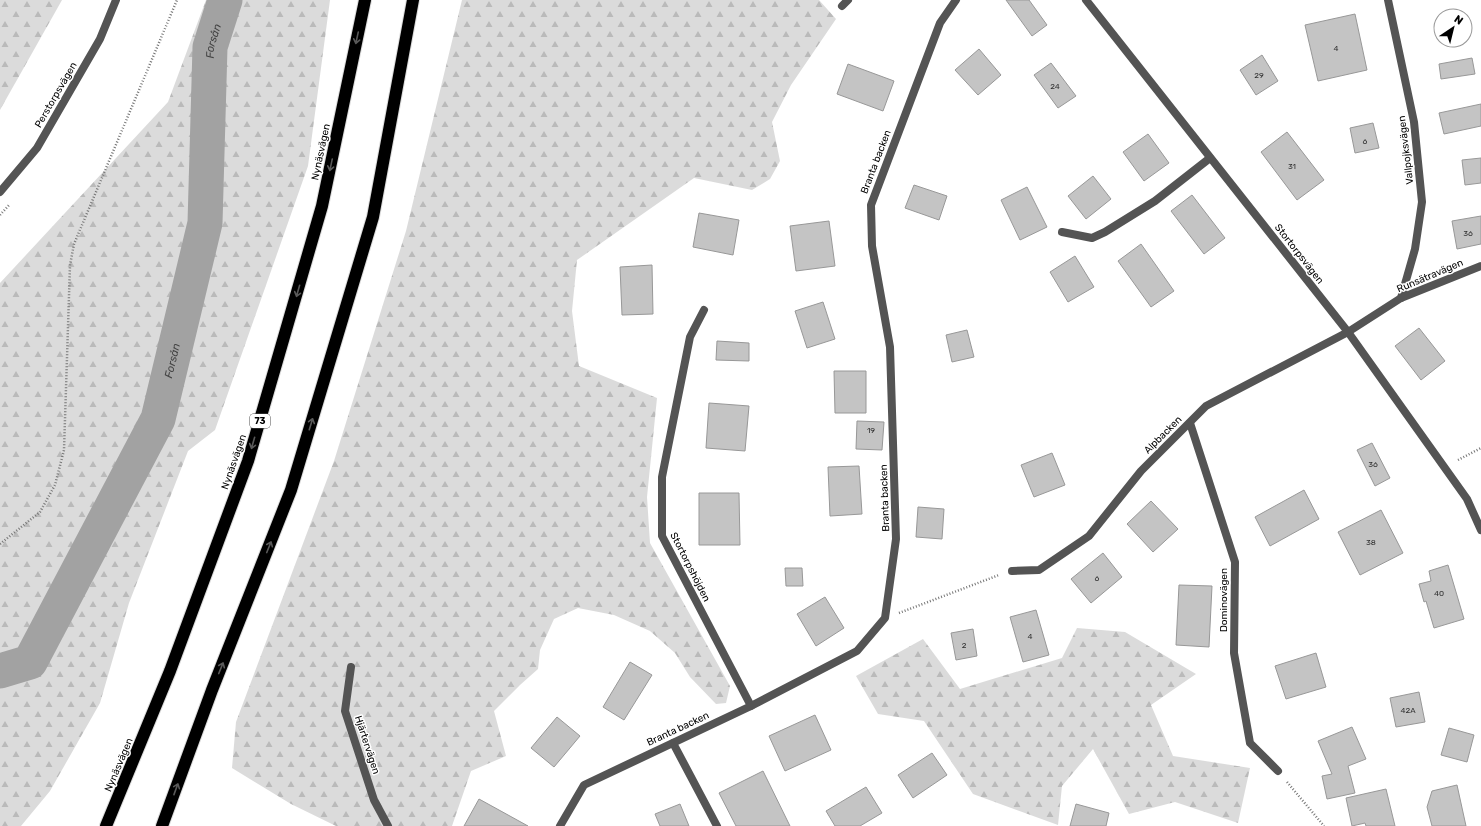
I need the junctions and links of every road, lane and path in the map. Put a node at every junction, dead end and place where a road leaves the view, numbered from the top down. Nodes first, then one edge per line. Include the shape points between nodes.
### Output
1 (116, 0) edge
2 (177, 0) edge
3 (365, 0) edge
4 (413, 0) edge
5 (848, 0) edge
6 (956, 0) edge
7 (1086, 0) edge
8 (1388, 0) edge
9 (842, 6) dead end
10 (1210, 158) junction
11 (0, 192) edge
12 (1062, 232) dead end
13 (1481, 266) edge
14 (1401, 298) junction
15 (704, 310) dead end
16 (1348, 332) junction
17 (1190, 423) junction
18 (1481, 448) edge
19 (1458, 460) dead end
20 (1481, 530) edge
21 (0, 544) edge
22 (1012, 570) joint
23 (885, 618) junction
24 (350, 666) dead end
25 (750, 706) junction
26 (673, 743) junction
27 (1278, 771) joint
28 (106, 826) edge
29 (162, 826) edge
30 (388, 826) edge
31 (560, 826) edge
32 (717, 826) edge
33 (1324, 826) edge

1 - 11 street, Perstorpsvägen via 100,38 37,148
2 - 21 path via 74,244 70,273 64,450 55,485 40,512
3 -> 28 highway, Nynäsvägen / 73 via 322,206 248,461 170,671
29 -> 4 highway via 212,690 291,490 373,216
5 - 9 street
6 - 23 street, Branta backen via 940,23 871,205 872,246 890,355 896,539
7 - 10 street, Stortorpsvägen
8 - 14 street, Vallpojksvägen via 1414,122 1422,202 1415,250
10 - 12 street via 1155,201 1105,232 1092,238
10 - 16 street, Stortorpsvägen
13 - 14 street, Runsätravägen
14 - 16 street, Runsätravägen
15 - 25 street, Stortorpshöjden via 690,337 662,477 662,536
16 - 17 street, Alpbacken via 1206,406
16 - 20 street, Stortorpsvägen via 1467,499
17 - 22 street, Alpbacken via 1141,471 1089,536 1039,570
17 - 27 street, Dominovägen via 1235,562 1234,653 1250,743
18 - 19 path
22 - 23 path
23 - 25 street, Branta backen via 857,651
24 - 30 street, Hjärtervägen via 345,711 374,800
25 - 26 street, Branta backen
26 - 31 street, Branta backen via 584,785
26 - 32 street
27 - 33 path

